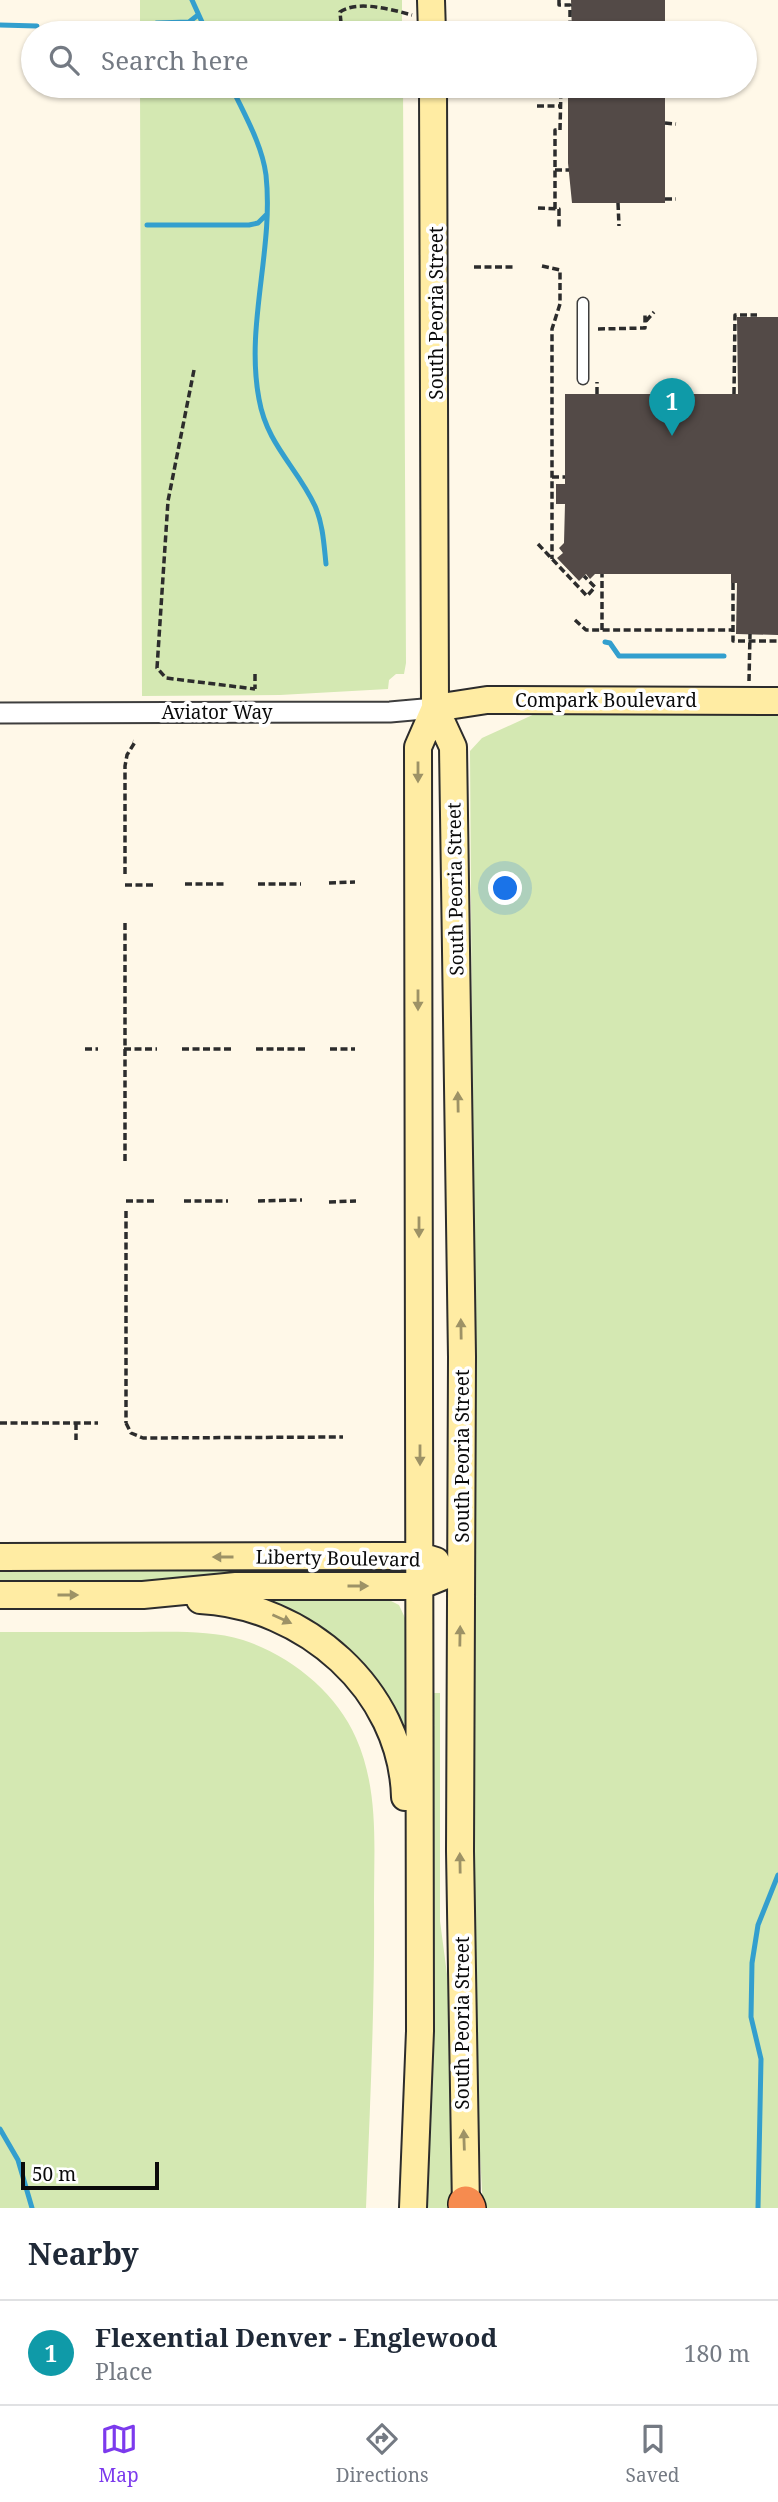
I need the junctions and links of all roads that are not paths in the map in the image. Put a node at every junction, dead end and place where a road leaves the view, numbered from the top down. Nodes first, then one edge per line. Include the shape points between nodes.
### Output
1 (433, 98) edge
2 (583, 303) dead end
3 (583, 379) dead end
4 (778, 701) edge
5 (435, 708) junction
6 (0, 713) edge
7 (420, 1556) junction
8 (0, 1557) edge
9 (461, 1569) junction
10 (419, 1586) junction
11 (0, 1595) edge
12 (143, 1595) junction
13 (420, 1871) junction
14 (467, 2207) edge
15 (413, 2208) edge

1 - 5 main road, South Peoria Street
2 - 3 lane
4 - 5 main road, Compark Boulevard via 487,700
5 - 6 street, Aviator Way
5 -> 7 main road, South Peoria Street via 418,747
9 -> 5 main road, South Peoria Street via 453,747
7 -> 8 main road, Liberty Boulevard
7 - 9 main road, Liberty Boulevard
7 - 10 main road, South Peoria Street
9 - 10 main road, Liberty Boulevard
14 -> 9 main road, South Peoria Street via 462,2062
12 -> 10 main road, Liberty Boulevard via 228,1587
10 - 13 main road, South Peoria Street
11 -> 12 main road, Liberty Boulevard
12 -> 13 main road via 222,1602 271,1614 302,1629 337,1656 369,1692 391,1736 404,1782 405,1836
13 - 15 main road, South Peoria Street via 420,2041

